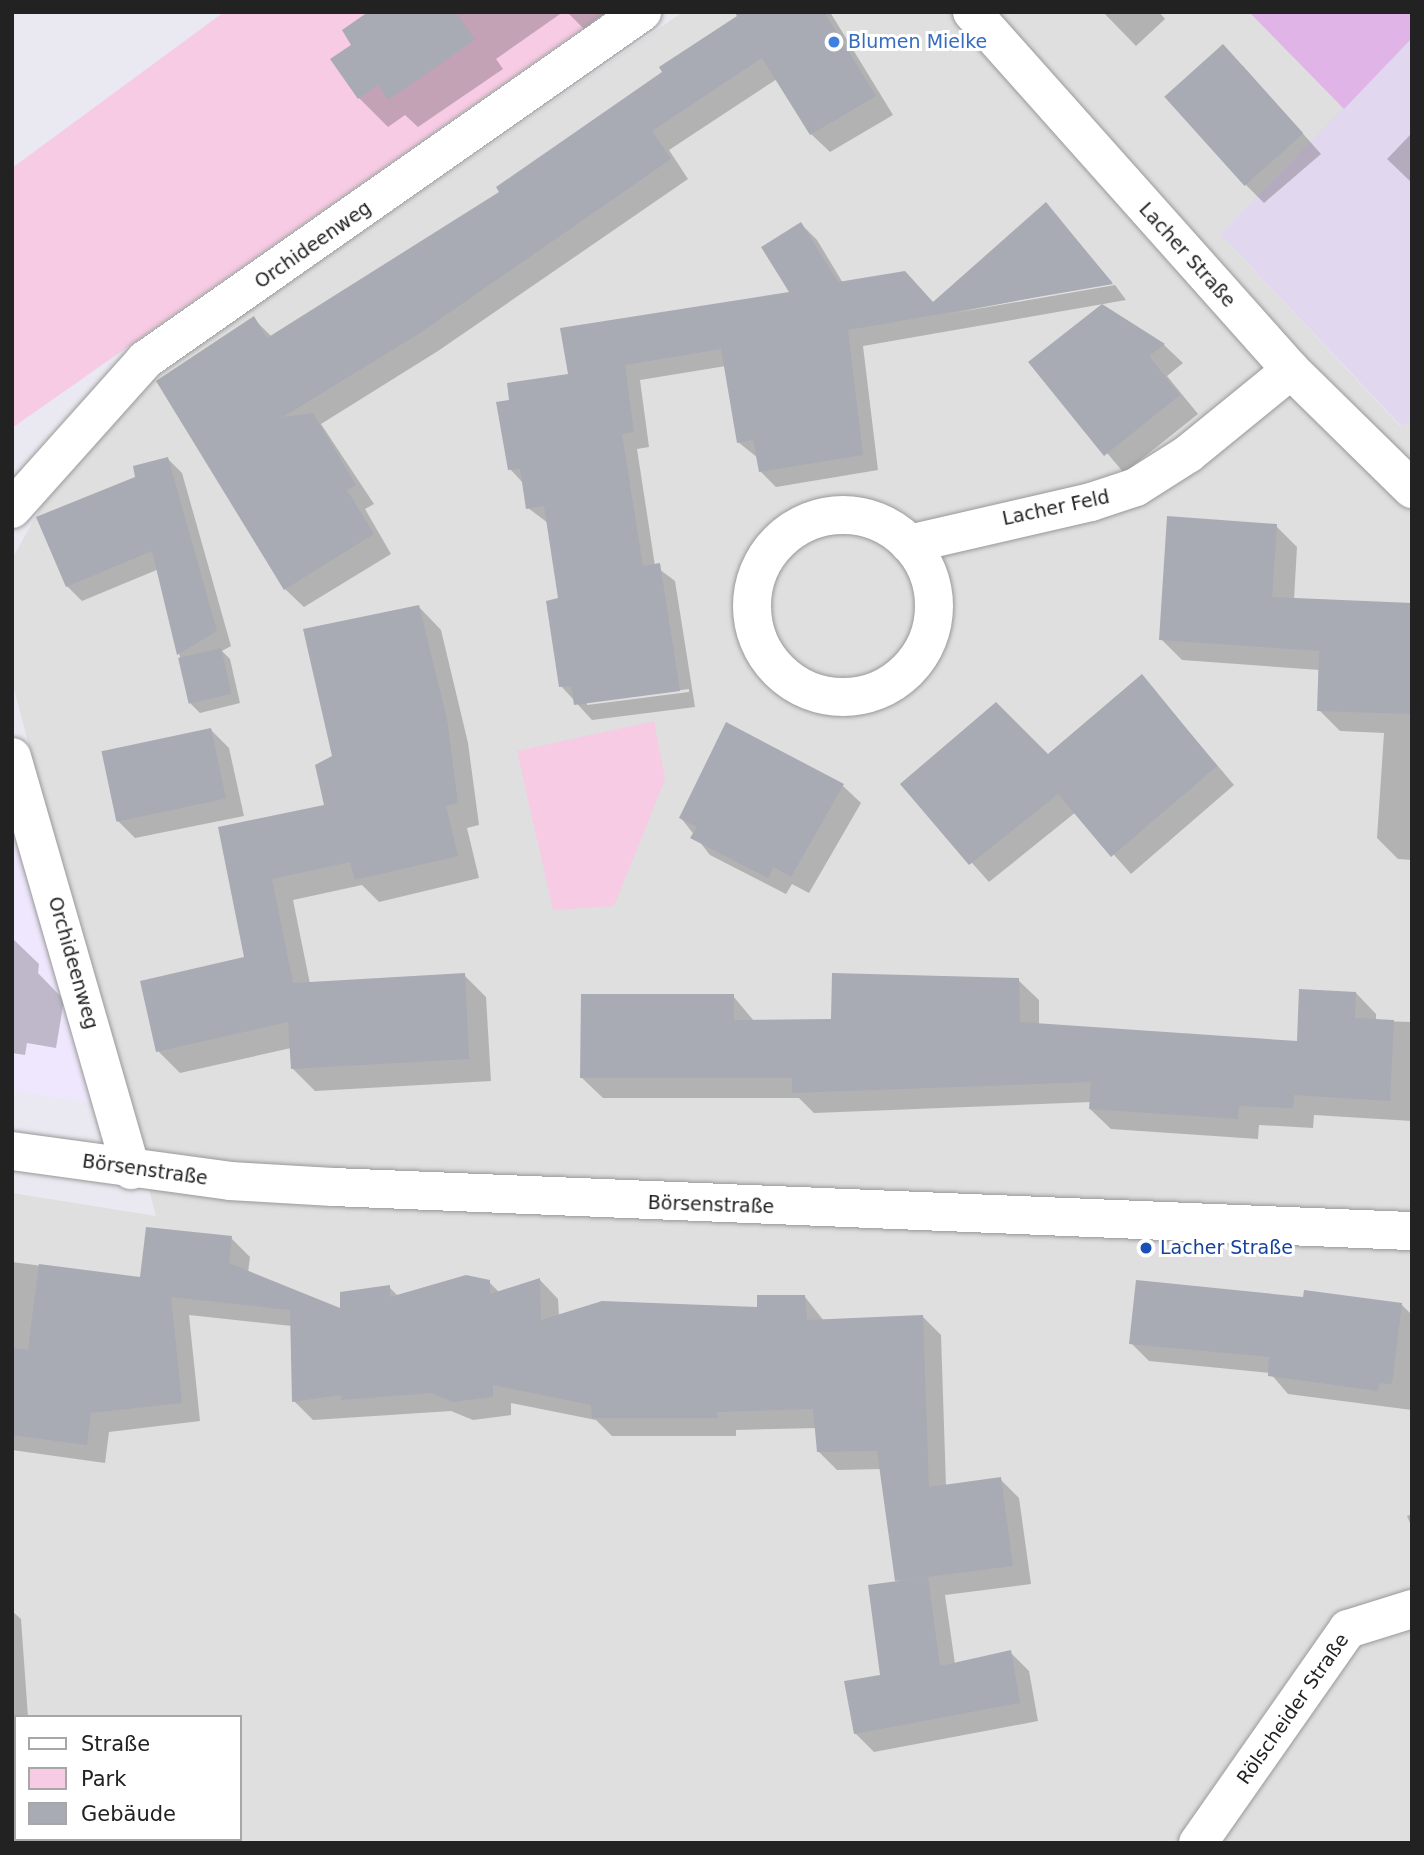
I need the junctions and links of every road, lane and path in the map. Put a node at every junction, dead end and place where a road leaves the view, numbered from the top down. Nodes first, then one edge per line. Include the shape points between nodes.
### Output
1 (642, 12) edge
2 (972, 12) edge
3 (1291, 370) junction
4 (1412, 489) edge
5 (12, 509) edge
6 (909, 544) junction
7 (12, 757) edge
8 (12, 1150) edge
9 (131, 1170) junction
10 (1412, 1231) edge
11 (1412, 1609) edge
12 (1198, 1843) edge

1 - 5 street, Orchideenweg via 145,360
2 - 3 street, Lacher Straße
3 - 4 street, Lacher Straße
3 - 6 street, Lacher Feld via 1188,454 1136,487 1091,502
6 - 6 street via 874,520 847,515 819,518 794,529 773,548 759,570 752,597 753,625 775,667 793,682 838,697 856,697 886,686 907,671 922,652 934,603 930,578
7 - 9 street, Orchideenweg
8 - 9 street, Börsenstraße
9 - 10 street, Börsenstraße via 230,1181 525,1197
11 - 12 street, Rölscheider Straße via 1348,1629

